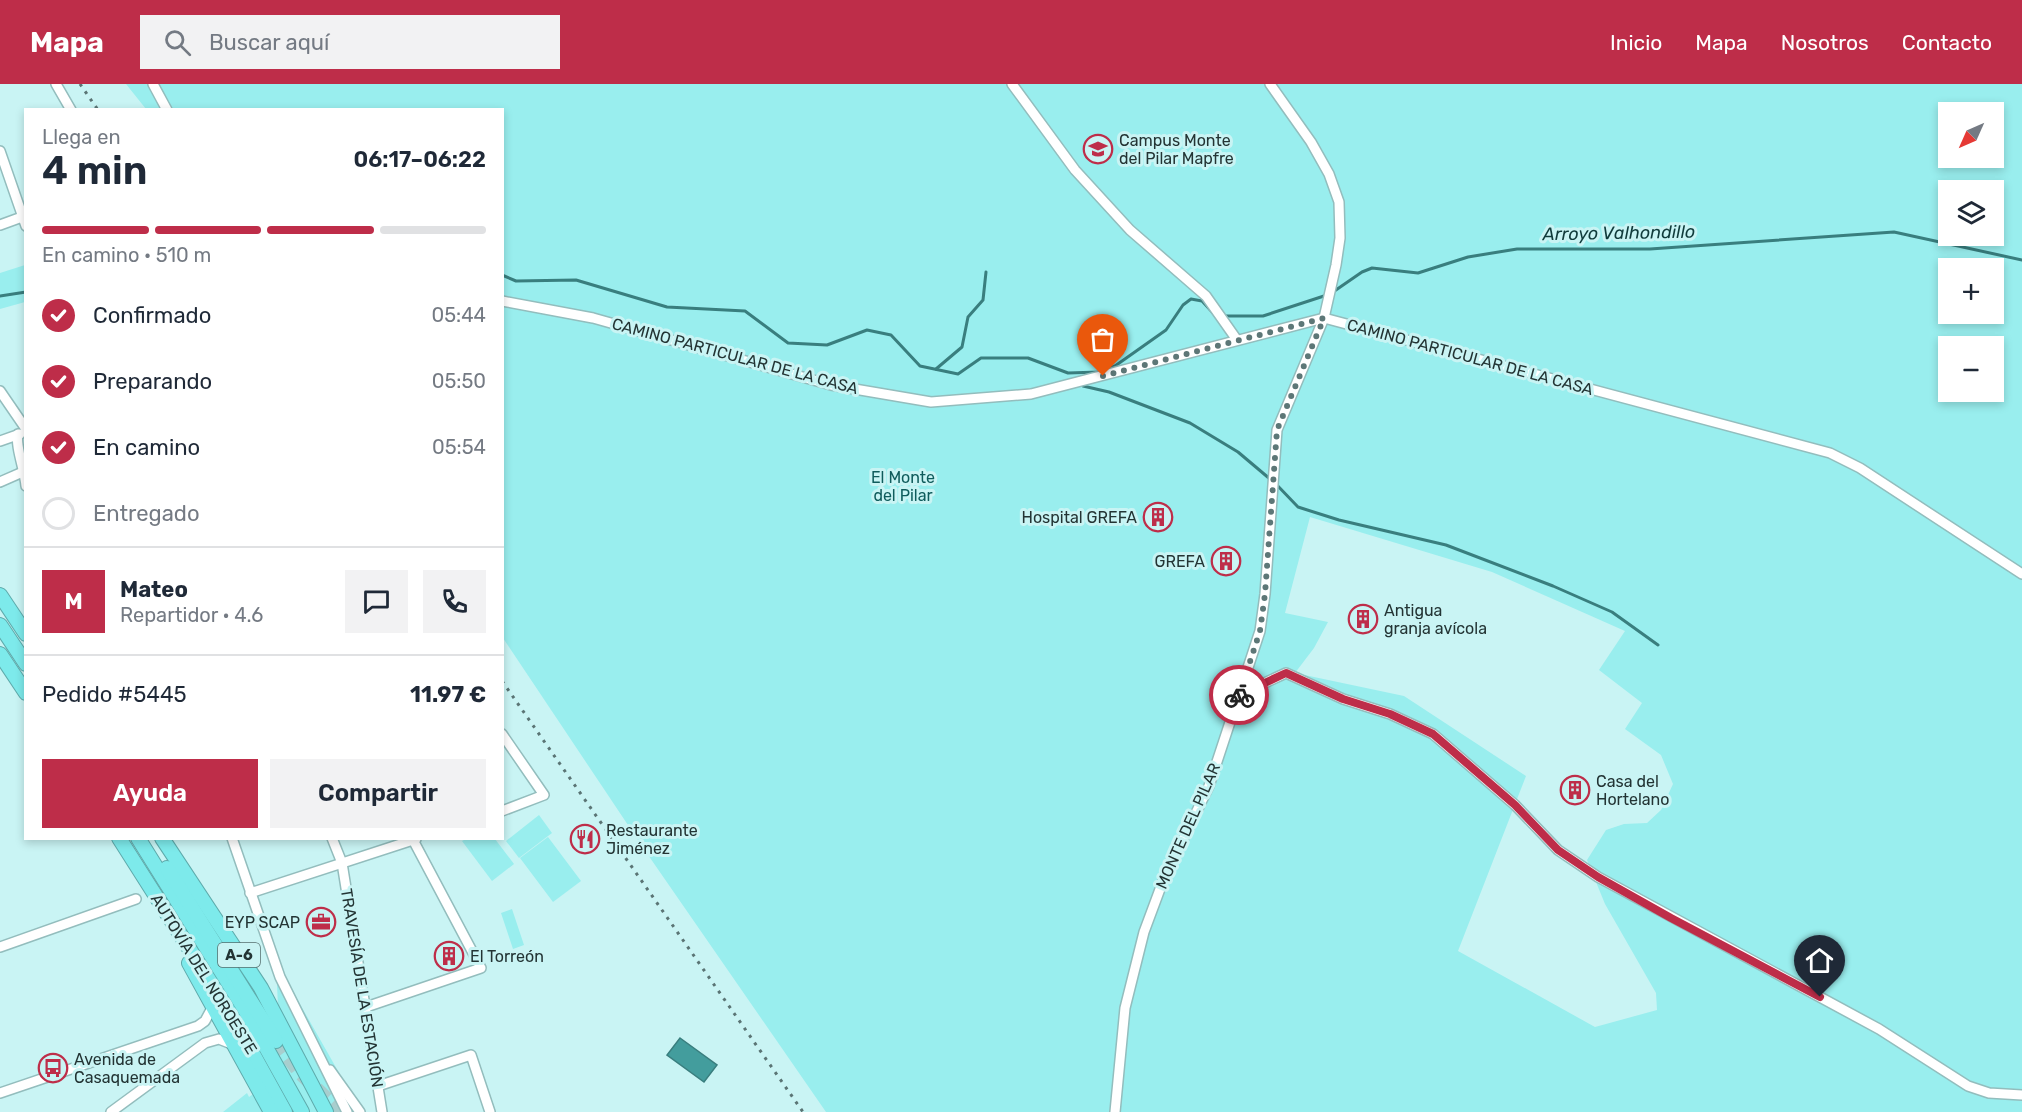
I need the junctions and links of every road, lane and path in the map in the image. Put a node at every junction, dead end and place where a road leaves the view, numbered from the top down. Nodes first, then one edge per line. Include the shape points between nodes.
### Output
1 (56, 84) edge
2 (153, 84) edge
3 (1012, 84) edge
4 (1270, 84) edge
5 (71, 108) edge
6 (166, 108) edge
7 (0, 151) edge
8 (24, 221) edge
9 (0, 225) edge
10 (504, 301) edge
11 (1324, 318) junction
12 (1237, 340) junction
13 (0, 391) edge
14 (23, 432) edge
15 (0, 441) edge
16 (24, 468) edge
17 (24, 471) edge
18 (0, 482) edge
19 (2022, 574) edge
20 (0, 595) edge
21 (0, 625) edge
22 (24, 631) edge
23 (0, 654) edge
24 (24, 661) edge
25 (24, 690) edge
26 (1239, 695) junction
27 (504, 737) edge
28 (504, 810) edge
29 (120, 840) edge
30 (139, 840) edge
31 (149, 840) edge
32 (163, 840) edge
33 (233, 840) edge
34 (333, 840) edge
35 (411, 840) edge
36 (415, 840) edge
37 (342, 863) junction
38 (250, 892) junction
39 (136, 899) dead end
40 (162, 905) junction
41 (0, 947) edge
42 (213, 1006) junction
43 (366, 1007) junction
44 (276, 1041) tunnel mouth
45 (234, 1045) junction
46 (378, 1086) junction
47 (0, 1093) edge
48 (2022, 1095) edge
49 (354, 1110) edge
50 (111, 1112) edge
51 (271, 1112) edge
52 (285, 1112) edge
53 (302, 1112) edge
54 (326, 1112) edge
55 (382, 1112) edge
56 (490, 1112) edge
57 (1115, 1112) edge

1 - 5 street
2 - 6 street
3 - 12 street via 1075,170 1130,230 1206,296
4 - 11 street, MONTE DEL PILAR via 1311,142 1339,202 1340,238
7 - 8 street
8 - 9 street
10 - 12 street, CAMINO PARTICULAR DE LA CASA via 592,318 831,385 931,402 1031,394
11 - 12 street, CAMINO PARTICULAR DE LA CASA
11 - 19 street, CAMINO PARTICULAR DE LA CASA via 1830,453 1860,468
11 - 26 street, MONTE DEL PILAR via 1277,430 1260,631
13 - 14 street
14 - 15 street
14 - 16 street via 16,443
17 - 18 street
20 - 22 highway
21 - 24 highway
23 - 25 highway
26 - 48 street via 1286,673 1343,699 1415,724 1433,734 1515,805 1558,850 1598,877 1879,1029 1968,1086 1989,1093
26 - 57 street, MONTE DEL PILAR via 1209,786 1163,881 1144,932 1125,1008
27 - 28 street via 544,795
29 - 40 highway, AUTOVÍA DEL NOROESTE / A-6
30 - 53 highway via 238,998
31 - 44 highway
32 - 54 highway, A-6 via 261,988
33 - 38 street
34 - 37 street, TRAVESÍA DE LA ESTACIÓN
35 - 37 street
36 - 43 street via 481,968
37 - 38 street
37 - 43 street, TRAVESÍA DE LA ESTACIÓN
38 - 49 street via 280,977 313,1046
39 - 41 street
40 - 42 highway via 160,914
40 - 52 highway, AUTOVÍA DEL NOROESTE / A-6 via 232,1016
42 - 45 highway
42 - 47 street via 198,1026
43 - 46 street, TRAVESÍA DE LA ESTACIÓN
45 - 50 street via 219,1039 205,1043
45 - 51 highway
46 - 55 street, TRAVESÍA DE LA ESTACIÓN
46 - 56 street via 471,1055

